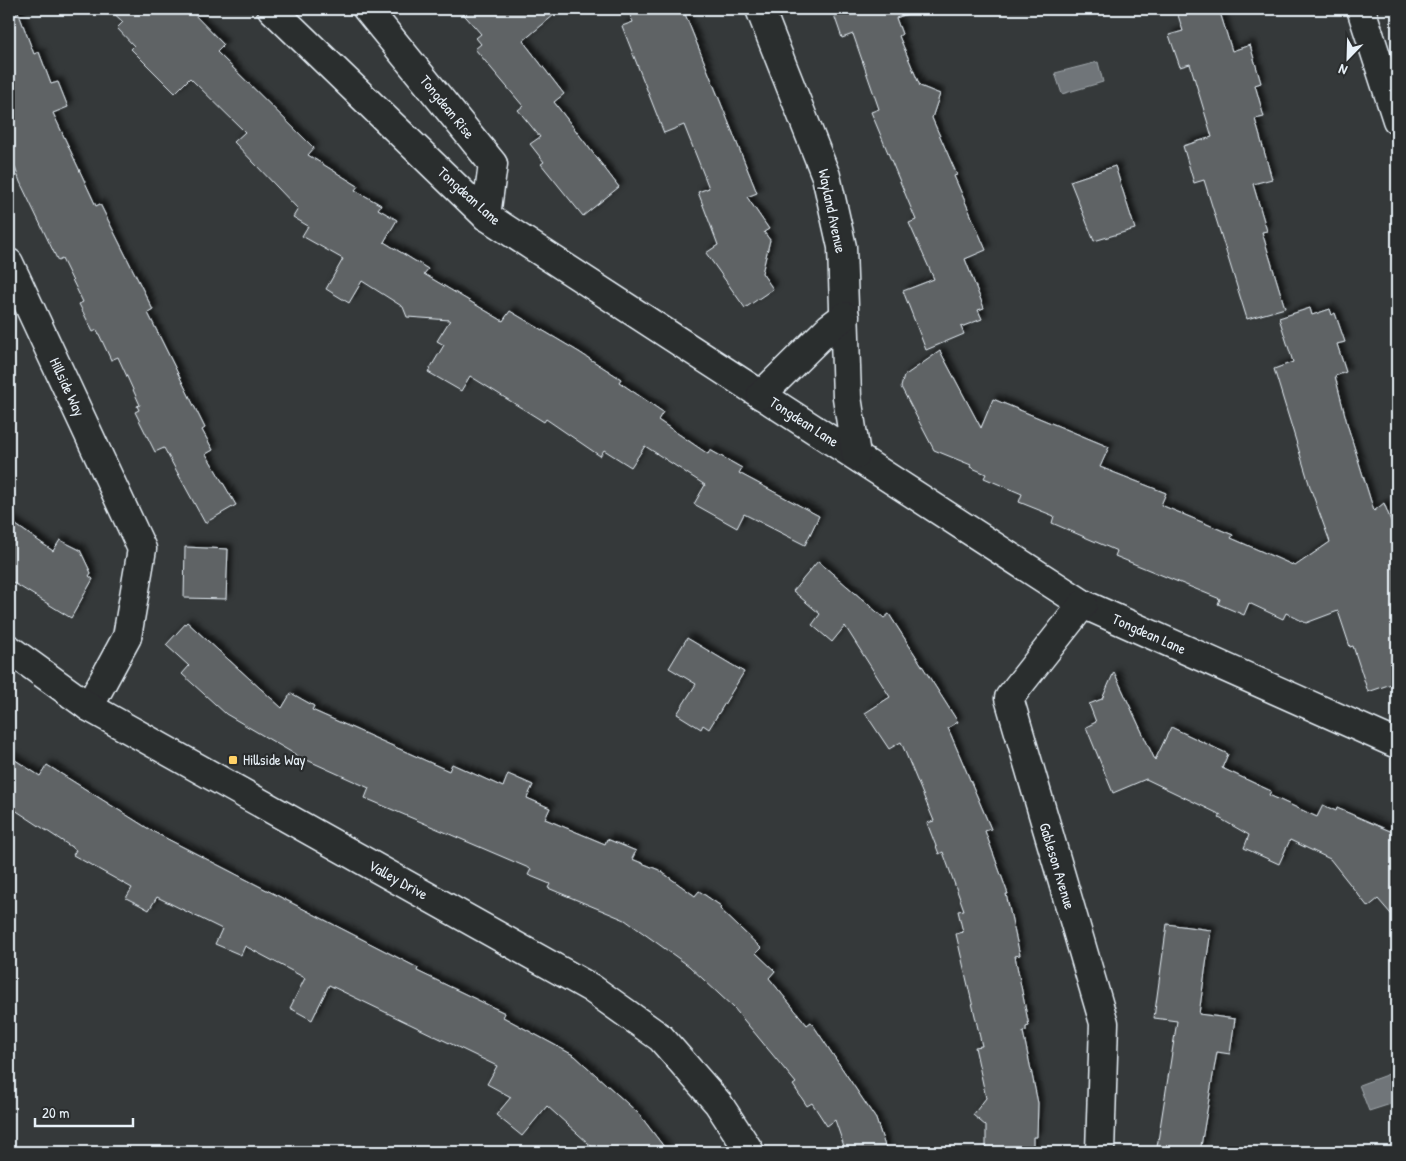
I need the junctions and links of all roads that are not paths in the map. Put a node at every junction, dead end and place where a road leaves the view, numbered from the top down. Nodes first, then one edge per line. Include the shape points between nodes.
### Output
1 (272, 9) edge
2 (367, 9) edge
3 (760, 9) edge
4 (1361, 9) edge
5 (1397, 120) edge
6 (486, 216) junction
7 (9, 263) edge
8 (845, 316) junction
9 (762, 395) junction
10 (856, 455) junction
11 (1082, 604) junction
12 (9, 650) edge
13 (89, 707) junction
14 (1397, 744) edge
15 (750, 1152) edge
16 (1100, 1152) edge

1 - 6 street, Tongdean Lane
2 - 6 street, Tongdean Rise via 493,164
3 - 8 street, Wayland Avenue via 826,176 842,246
4 - 5 street
6 - 9 street, Tongdean Lane
7 - 13 street, Hillside Way via 142,549 127,637
8 - 9 street
8 - 10 street, Wayland Avenue via 847,398
9 - 10 street, Tongdean Lane
10 - 11 street, Tongdean Lane
11 - 14 street, Tongdean Lane
11 - 16 street, Gableson Avenue via 1009,698 1104,1022
12 - 13 street, Valley Drive
13 - 15 street, Valley Drive via 590,988 661,1038 718,1103

